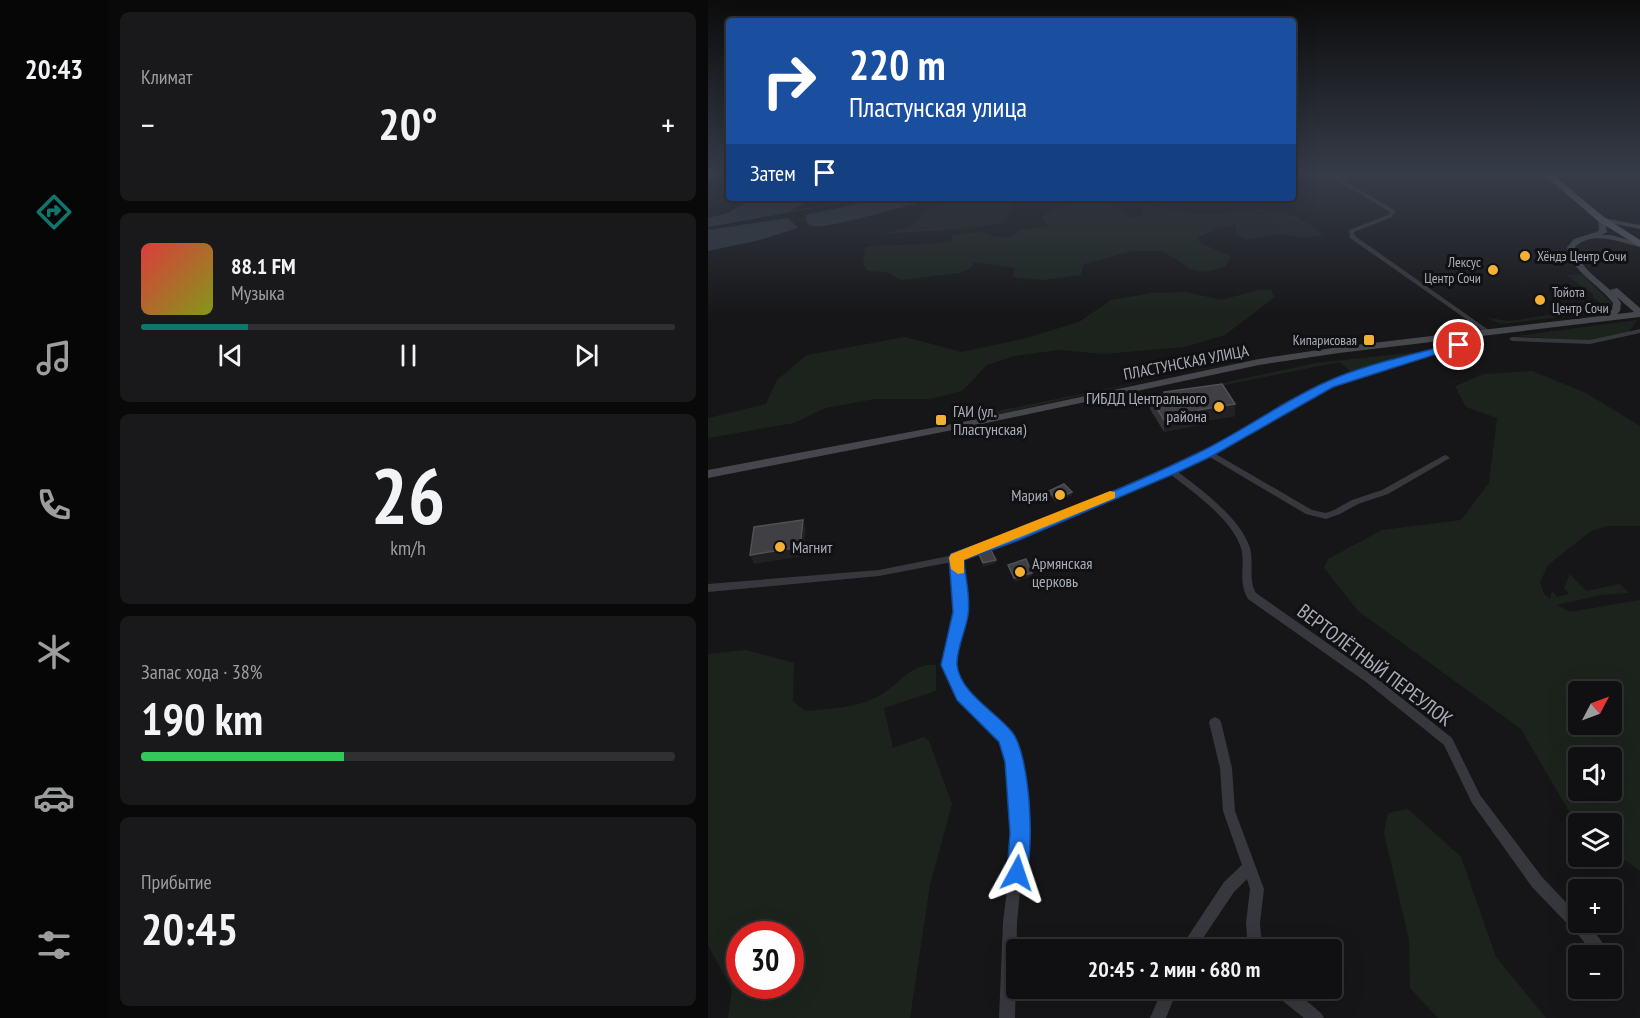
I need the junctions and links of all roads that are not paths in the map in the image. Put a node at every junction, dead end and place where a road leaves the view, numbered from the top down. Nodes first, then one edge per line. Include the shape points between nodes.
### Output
1 (1377, 221) edge
2 (1601, 221) edge
3 (1603, 221) edge
4 (1608, 221) edge
5 (1640, 227) edge
6 (1591, 237) junction
7 (1640, 245) edge
8 (1618, 297) junction
9 (1640, 304) edge
10 (1640, 313) edge
11 (1603, 318) junction
12 (1640, 331) edge
13 (1488, 332) junction
14 (1512, 339) dead end
15 (1459, 345) dead end
16 (1208, 453) junction
17 (1446, 458) dead end
18 (1172, 470) junction
19 (708, 474) edge
20 (956, 558) junction
21 (708, 588) edge
22 (1215, 722) dead end
23 (1248, 868) junction
24 (1193, 939) edge
25 (1255, 939) edge
26 (1595, 945) edge
27 (1166, 999) edge
28 (1292, 999) edge
29 (1007, 1018) edge
30 (1158, 1018) edge
31 (1316, 1018) edge

1 - 13 street via 1355,228 1352,237
2 - 6 main road via 1603,232
3 - 7 highway
4 - 5 main road
6 - 7 main road via 1611,237
6 - 8 main road via 1577,241 1571,251 1576,261
8 - 9 main road
8 - 10 main road
8 - 11 main road via 1616,311
10 - 11 main road, ПЛАСТУНСКАЯ УЛИЦА
11 - 13 main road, ПЛАСТУНСКАЯ УЛИЦА
12 - 14 street via 1590,342
13 - 19 main road, ПЛАСТУНСКАЯ УЛИЦА via 1259,362
15 - 16 street via 1329,385
16 - 17 street via 1309,512 1326,516 1385,492
16 - 18 street
18 - 20 street
18 - 26 street, ВЕРТОЛЁТНЫЙ ПЕРЕУЛОК via 1239,533 1248,556 1246,584 1252,596 1370,679 1448,742 1483,808 1537,882
20 - 21 street via 879,573
20 - 29 street via 961,612 949,665 963,696 1006,738 1014,762 1020,833 1010,922
22 - 23 street via 1226,768 1229,811
23 - 24 street via 1229,886
23 - 25 street via 1257,889
27 - 30 street
28 - 31 street

